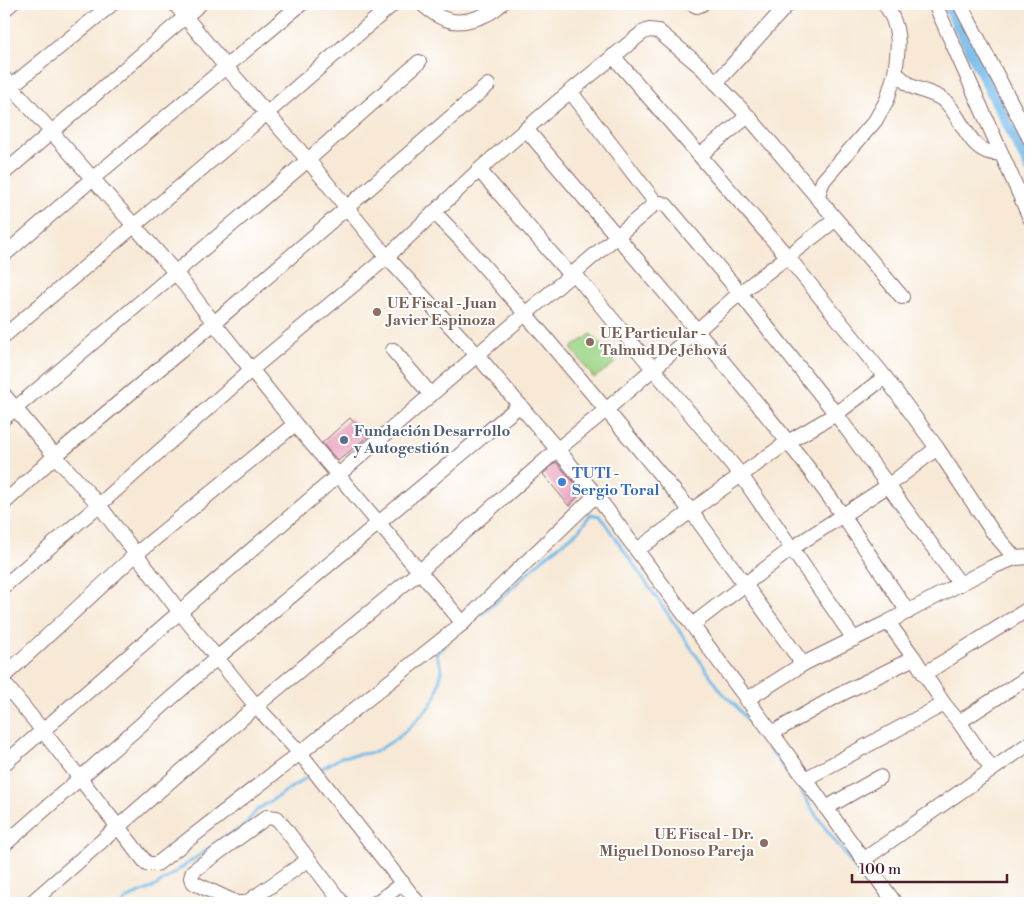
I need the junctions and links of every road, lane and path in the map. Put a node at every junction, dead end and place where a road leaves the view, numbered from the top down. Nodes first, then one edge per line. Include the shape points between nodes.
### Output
1 (11, 4) edge
2 (112, 4) edge
3 (174, 4) edge
4 (200, 4) edge
5 (301, 4) edge
6 (393, 4) edge
7 (422, 4) edge
8 (501, 4) edge
9 (693, 4) edge
10 (702, 4) edge
11 (788, 4) edge
12 (885, 4) edge
13 (935, 4) edge
14 (960, 4) edge
15 (4, 10) edge
16 (185, 16) junction
17 (613, 56) junction
18 (419, 62) dead end
19 (226, 67) junction
20 (895, 73) junction
21 (716, 83) junction
22 (488, 85) dead end
23 (6, 86) edge
24 (570, 91) junction
25 (268, 113) junction
26 (748, 116) junction
27 (526, 129) junction
28 (52, 132) junction
29 (1030, 139) edge
30 (1001, 153) junction
31 (700, 155) junction
32 (308, 160) junction
33 (479, 170) junction
34 (4, 173) edge
35 (92, 179) junction
36 (817, 198) junction
37 (656, 203) junction
38 (346, 208) junction
39 (434, 212) junction
40 (1030, 218) edge
41 (835, 220) junction
42 (134, 226) junction
43 (616, 236) junction
44 (4, 255) edge
45 (387, 256) junction
46 (787, 256) junction
47 (175, 272) junction
48 (572, 274) junction
49 (740, 293) junction
50 (902, 297) dead end
51 (525, 313) junction
52 (214, 323) junction
53 (697, 331) junction
54 (4, 336) edge
55 (393, 350) dead end
56 (477, 355) junction
57 (252, 369) junction
58 (653, 369) junction
59 (885, 377) junction
60 (4, 395) edge
61 (431, 395) junction
62 (520, 406) junction
63 (15, 408) junction
64 (606, 410) junction
65 (836, 414) junction
66 (4, 418) edge
67 (295, 424) junction
68 (788, 442) junction
69 (936, 448) junction
70 (558, 449) junction
71 (55, 456) junction
72 (741, 475) junction
73 (338, 476) junction
74 (889, 485) junction
75 (596, 495) junction
76 (4, 503) edge
77 (100, 505) junction
78 (691, 511) junction
79 (842, 515) junction
80 (379, 524) junction
81 (791, 549) junction
82 (637, 550) junction
83 (136, 554) junction
84 (1030, 557) edge
85 (1014, 558) junction
86 (420, 571) junction
87 (746, 584) junction
88 (960, 584) junction
89 (4, 586) edge
90 (1030, 608) edge
91 (179, 611) junction
92 (908, 612) junction
93 (888, 622) junction
94 (463, 623) junction
95 (692, 625) junction
96 (854, 639) junction
97 (218, 658) junction
98 (914, 658) junction
99 (803, 664) junction
100 (924, 674) junction
101 (4, 676) edge
102 (1030, 676) edge
103 (4, 683) edge
104 (746, 700) junction
105 (944, 704) junction
106 (256, 706) junction
107 (959, 722) junction
108 (43, 731) junction
109 (772, 733) junction
110 (1030, 743) edge
111 (300, 754) junction
112 (4, 764) edge
113 (992, 769) junction
114 (880, 777) dead end
115 (80, 778) junction
116 (805, 779) junction
117 (826, 808) junction
118 (118, 828) junction
119 (4, 845) edge
120 (308, 860) junction
121 (864, 860) junction
122 (403, 883) junction
123 (32, 903) edge
124 (239, 903) edge
125 (342, 903) edge
126 (376, 903) edge
127 (418, 903) edge
128 (895, 903) edge

1 - 15 street
2 - 23 street
3 - 16 street
4 - 16 street
5 - 19 street
6 - 25 street
7 - 8 street via 447,20 464,21 482,16
9 - 10 street
11 - 21 street
12 - 20 street via 899,37
13 - 30 street
14 - 29 street
16 - 19 street
16 - 28 street
17 - 21 street via 642,33 658,31
17 - 24 street
17 - 31 street
18 - 32 street
19 - 25 street
19 - 35 street
20 - 30 street via 913,87 935,94 946,102 978,147
20 - 36 street via 887,100 875,121 823,181
21 - 26 street
22 - 38 street
23 - 28 street
24 - 27 street
24 - 37 street
25 - 32 street
25 - 42 street
26 - 31 street
26 - 36 street
27 - 33 street
27 - 43 street
28 - 34 street
28 - 35 street
30 - 40 street
31 - 46 street
32 - 38 street
32 - 47 street
33 - 39 street
33 - 48 street
35 - 42 street
35 - 44 street
36 - 41 street
37 - 43 street
37 - 49 street via 666,205
38 - 45 street
38 - 52 street
39 - 45 street
39 - 51 street
41 - 46 street
41 - 50 street
42 - 47 street
42 - 54 street
43 - 48 street
43 - 53 street
45 - 56 street
45 - 57 street
46 - 49 street
46 - 59 street
47 - 52 street
47 - 63 street
48 - 51 street
48 - 58 street
49 - 53 street
49 - 65 street
51 - 56 street
51 - 64 street
52 - 57 street
52 - 71 street
53 - 58 street
53 - 68 street
55 - 61 street
56 - 61 street
56 - 62 street
57 - 67 street
57 - 77 street
58 - 64 street
58 - 72 street
59 - 65 street
59 - 69 street
60 - 63 street
61 - 73 street
62 - 70 street
62 - 80 street
63 - 66 street
63 - 71 street
64 - 70 street
64 - 78 street
65 - 68 street
65 - 74 street
67 - 73 street
67 - 83 street
68 - 72 street
68 - 79 street
69 - 74 street
69 - 85 street
70 - 75 street
70 - 86 street
71 - 76 street
71 - 77 street
72 - 78 street
72 - 81 street
73 - 80 street
73 - 91 street
74 - 79 street
74 - 88 street
75 - 82 street
75 - 94 street
77 - 83 street
77 - 89 street
78 - 82 street
78 - 87 street
79 - 81 street
79 - 92 street
80 - 86 street
80 - 97 street
81 - 87 street
81 - 96 street
82 - 95 street
83 - 91 street
83 - 101 street
84 - 85 street
85 - 88 street
86 - 94 street
86 - 106 street
87 - 95 street
87 - 99 street
88 - 92 street
90 - 100 street
91 - 97 street
91 - 108 street
92 - 93 street
93 - 96 street
93 - 98 street
94 - 111 street
95 - 104 street
96 - 99 street
97 - 106 street
97 - 115 street
98 - 100 street
98 - 109 street
99 - 104 street
100 - 105 street
102 - 107 street
103 - 108 street
104 - 109 street
105 - 107 street
105 - 116 street
106 - 111 street
106 - 118 street
107 - 113 street
108 - 112 street
108 - 115 street
109 - 116 street
110 - 113 street
111 - 118 street via 157,864 147,864
111 - 122 street
113 - 121 street
114 - 117 street
115 - 118 street
115 - 119 street
116 - 117 street
117 - 121 street
118 - 123 street
120 - 124 street via 246,903
120 - 124 street via 277,818 267,817 191,874 194,883
120 - 125 street
121 - 128 street
122 - 126 street
122 - 127 street

